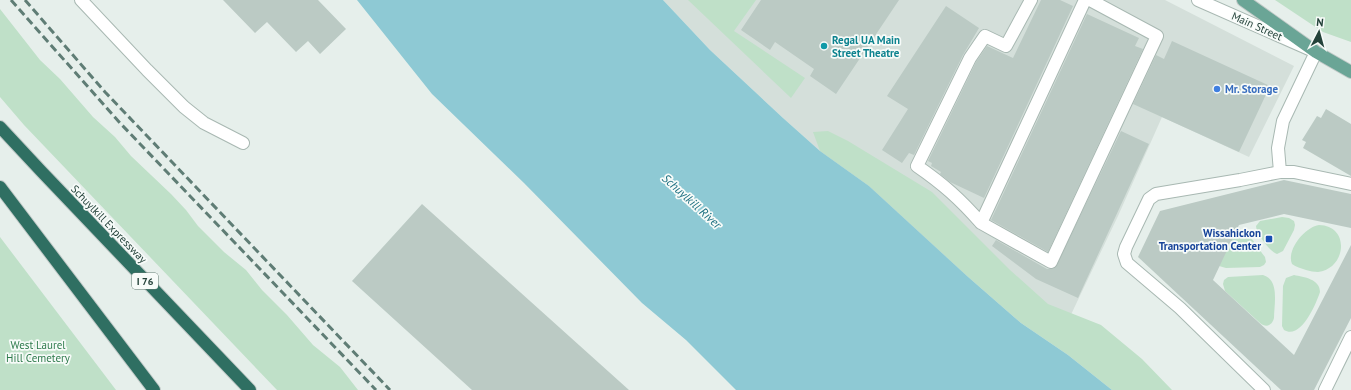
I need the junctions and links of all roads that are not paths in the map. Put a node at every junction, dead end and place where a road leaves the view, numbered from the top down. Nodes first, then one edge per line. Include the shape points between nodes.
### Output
1 (81, 0) edge
2 (1031, 0) edge
3 (1085, 0) edge
4 (1090, 0) edge
5 (1198, 0) edge
6 (1243, 0) edge
7 (1316, 52) junction
8 (1351, 72) edge
9 (0, 127) edge
10 (243, 143) dead end
11 (1280, 172) junction
12 (1351, 184) edge
13 (0, 186) edge
14 (981, 223) junction
15 (1351, 337) edge
16 (154, 390) edge
17 (250, 390) edge
18 (1264, 390) edge
19 (1325, 390) edge

1 - 10 street via 184,107 204,123
2 - 14 street via 1006,46 985,36 974,52 917,166 942,183
3 - 14 street
4 - 14 street via 1157,36 1051,262
5 - 7 street, Main Street
6 - 7 main road
7 - 8 main road
7 - 11 street via 1283,121 1278,148
9 - 17 highway, Schuylkill Expressway / I 76
11 - 12 street via 1294,172
11 - 18 street via 1156,194 1149,199 1124,254 1133,270 1180,308
13 - 16 highway
15 - 19 street

